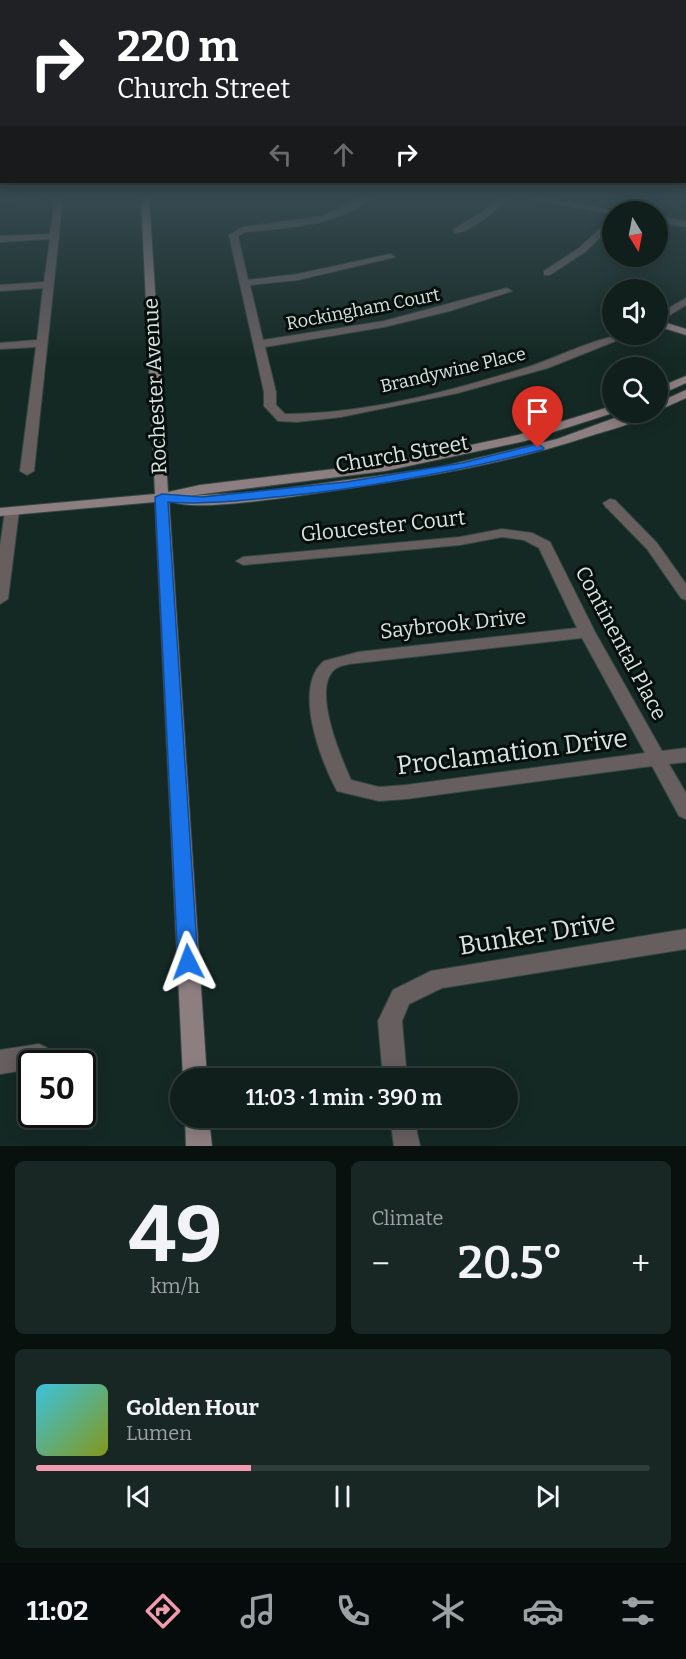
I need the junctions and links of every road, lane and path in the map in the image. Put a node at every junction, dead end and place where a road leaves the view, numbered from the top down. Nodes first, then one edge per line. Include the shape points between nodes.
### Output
1 (52, 250) edge
2 (148, 250) edge
3 (237, 250) edge
4 (584, 250) edge
5 (390, 257) dead end
6 (547, 273) dead end
7 (246, 283) junction
8 (48, 285) junction
9 (0, 288) edge
10 (507, 291) dead end
11 (686, 301) edge
12 (668, 313) edge
13 (668, 325) edge
14 (686, 332) edge
15 (41, 343) junction
16 (259, 344) junction
17 (602, 344) edge
18 (0, 346) edge
19 (686, 379) edge
20 (668, 387) edge
21 (686, 394) edge
22 (668, 402) edge
23 (602, 413) edge
24 (613, 423) edge
25 (27, 471) dead end
26 (162, 497) junction
27 (610, 503) dead end
28 (6, 512) edge
29 (527, 536) joint
30 (243, 561) dead end
31 (686, 595) edge
32 (0, 599) edge
33 (587, 632) junction
34 (686, 755) edge
35 (658, 759) junction
36 (344, 786) joint
37 (686, 811) edge
38 (686, 939) edge
39 (18, 1059) edge
40 (0, 1062) edge
41 (194, 1068) edge
42 (394, 1068) edge
43 (198, 1128) edge
44 (404, 1128) edge
45 (199, 1146) edge
46 (407, 1146) edge

1 - 8 street
2 - 26 main road, Rochester Avenue
3 - 7 street
4 - 6 street
5 - 7 street via 298,277
7 - 16 street
8 - 9 street
8 - 15 street
10 - 16 street, Rockingham Court via 391,324
11 - 12 street
13 - 14 main road
15 - 18 street
15 - 25 street
16 - 17 street, Brandywine Place via 270,406 282,418 302,418 464,390
19 - 20 main road
21 - 22 main road
23 - 26 main road, Church Street via 445,456
24 - 26 main road, Church Street via 499,458 402,477 202,501
26 - 28 main road, Church Street
26 - 41 main road, Rochester Avenue
27 - 31 street via 652,546
28 - 32 street
29 - 30 street, Gloucester Court via 502,533 460,541
29 - 33 street, Continental Place via 545,545
33 - 35 street, Continental Place
33 - 36 street, Saybrook Drive via 379,654 348,659 326,668 317,684 321,713 326,743
34 - 35 street, Proclamation Drive
35 - 36 street, Proclamation Drive via 406,792 379,794
35 - 37 street, Continental Place
38 - 42 street, Bunker Drive via 439,978 401,997 390,1022
39 - 40 street
43 - 45 main road
44 - 46 street

